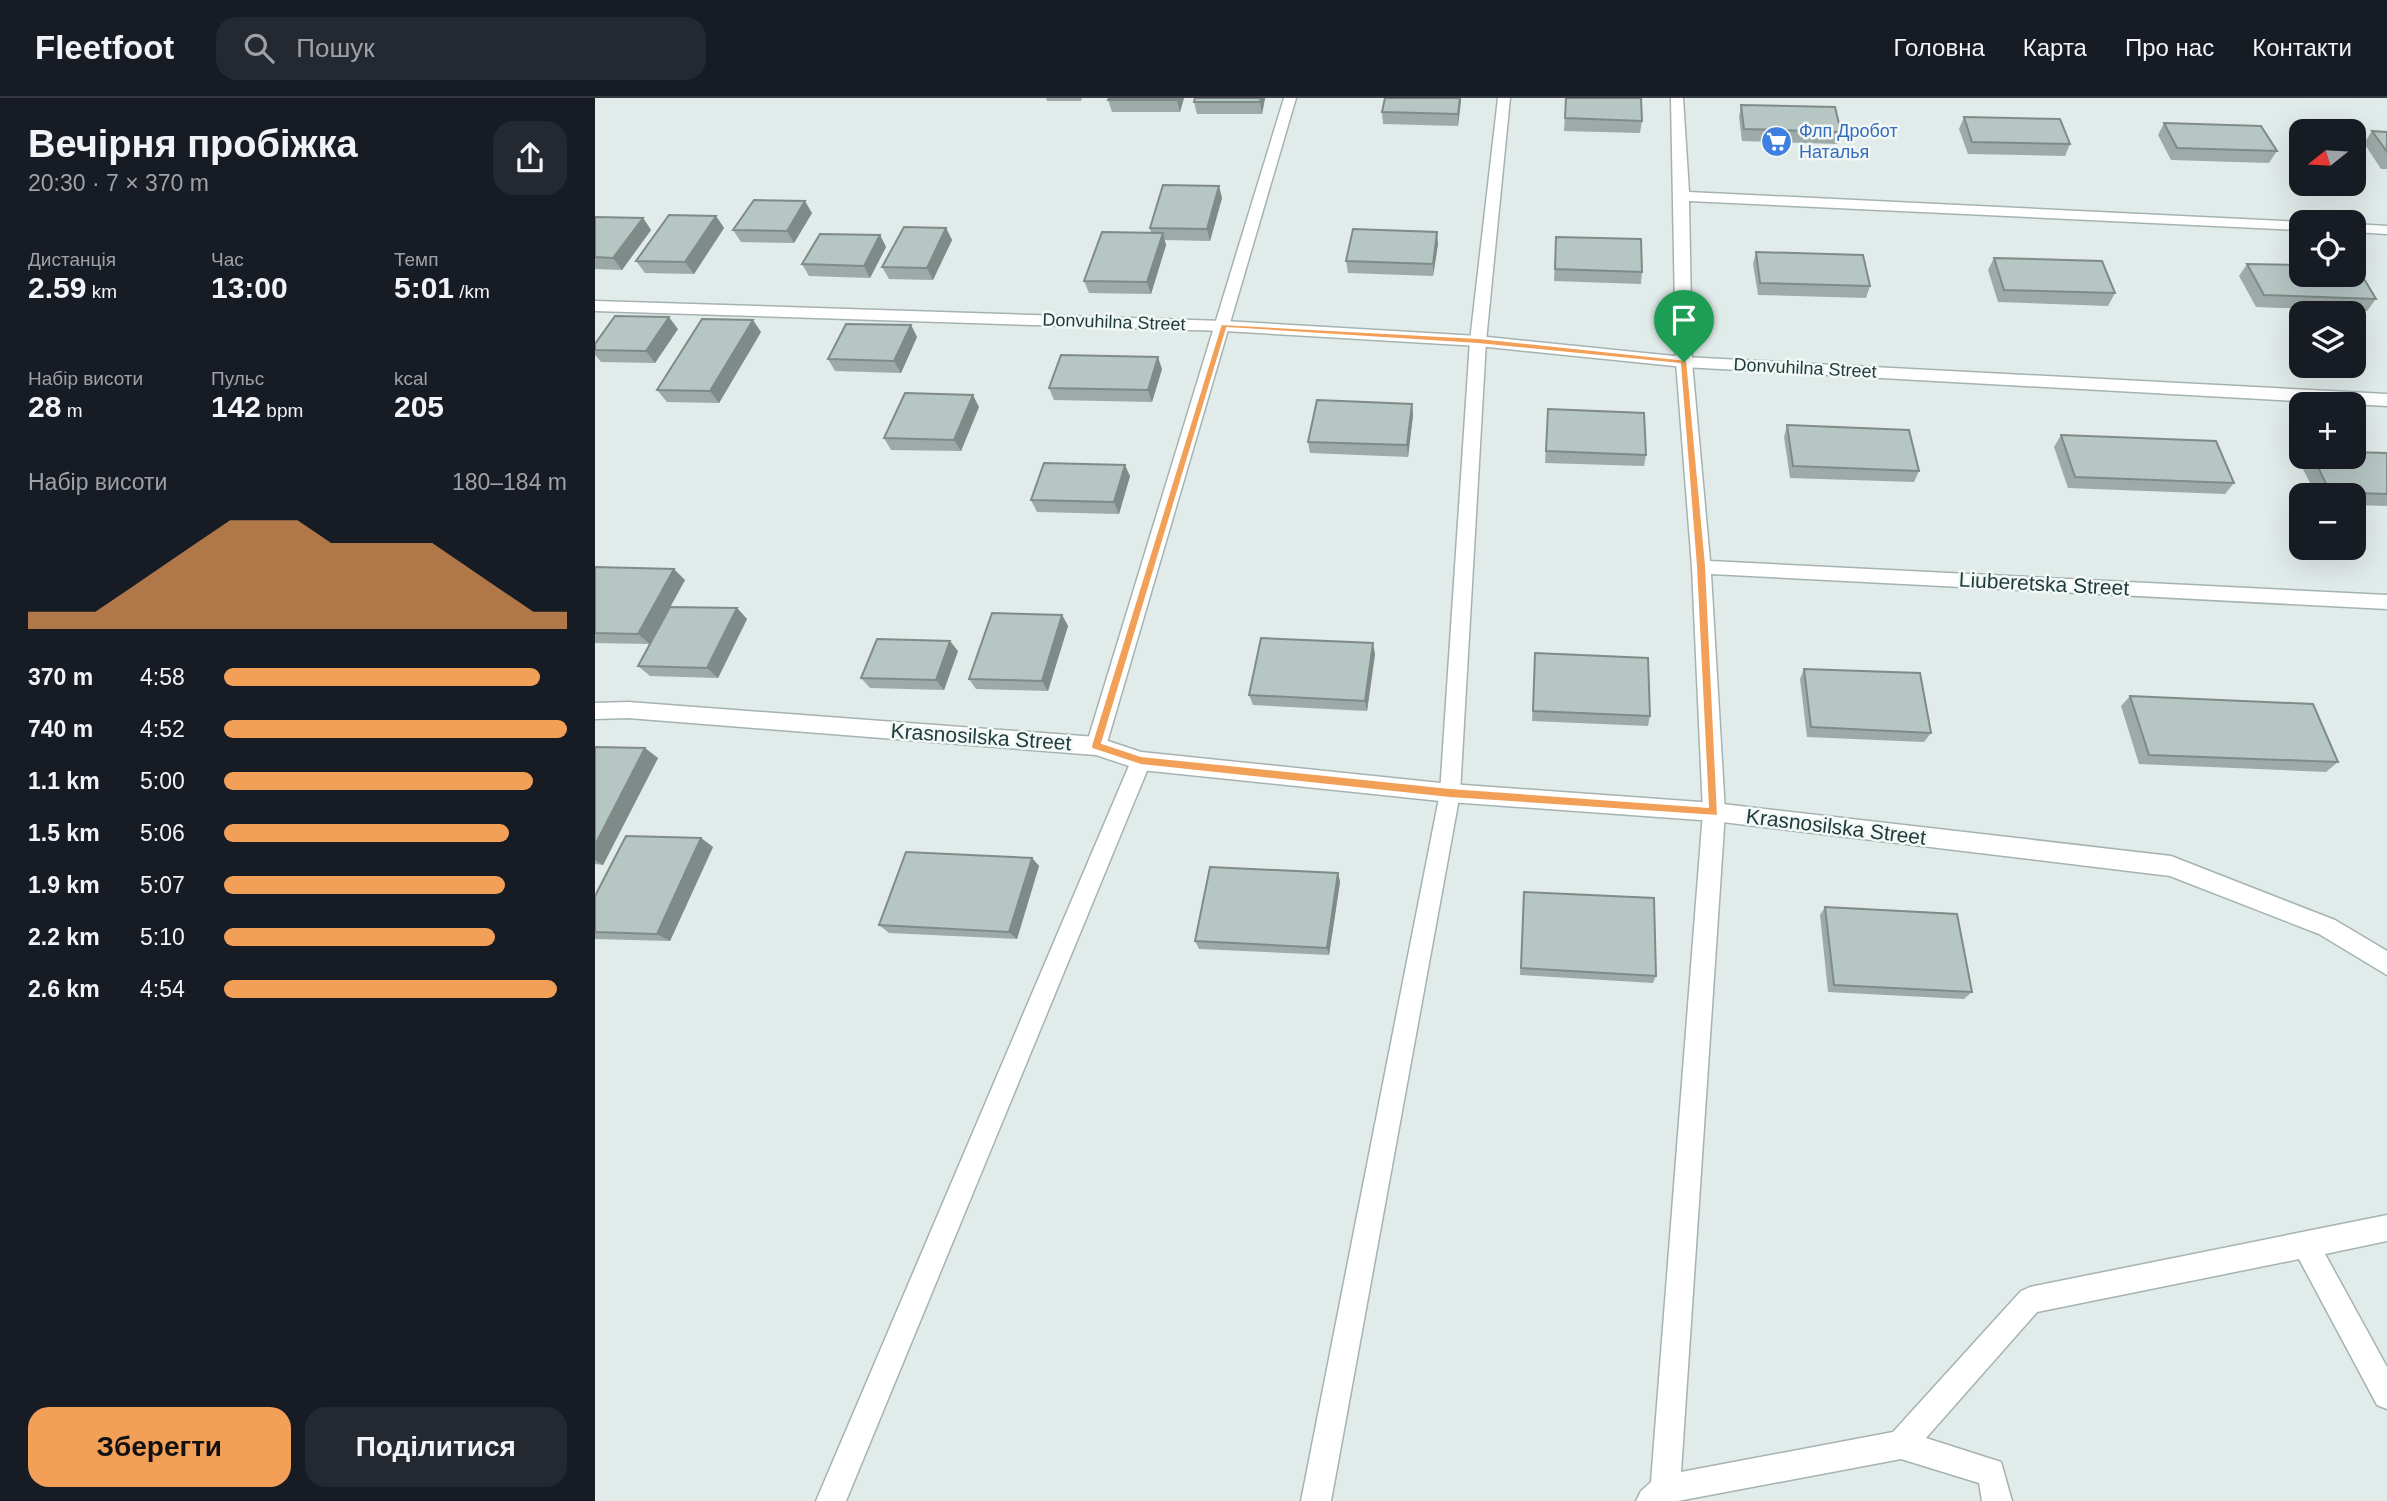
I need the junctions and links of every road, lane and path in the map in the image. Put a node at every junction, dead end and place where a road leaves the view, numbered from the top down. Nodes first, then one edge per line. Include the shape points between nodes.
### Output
1 (1290, 98) edge
2 (1504, 98) edge
3 (1677, 98) edge
4 (1682, 196) junction
5 (2289, 225) edge
6 (2366, 229) edge
7 (2387, 230) edge
8 (595, 306) edge
9 (1224, 326) junction
10 (1478, 341) junction
11 (1684, 362) junction
12 (2387, 400) edge
13 (1701, 566) junction
14 (2387, 602) edge
15 (595, 711) edge
16 (1096, 746) junction
17 (1141, 761) junction
18 (1450, 793) junction
19 (1714, 812) junction
20 (2387, 964) edge
21 (2387, 1228) edge
22 (2305, 1244) junction
23 (2387, 1395) edge
24 (1901, 1445) junction
25 (1658, 1495) edge
26 (831, 1501) edge
27 (1316, 1501) edge
28 (1997, 1501) edge

1 - 9 street
2 - 10 street
3 - 4 street
4 - 5 street
4 - 11 street
6 - 7 street
8 - 9 street, Donvuhilna Street
9 - 10 street, Donvuhilna Street
9 - 16 street
10 - 11 street, Donvuhilna Street
10 - 18 street
11 - 12 street, Donvuhilna Street
11 - 13 street
13 - 14 street, Liuberetska Street
13 - 19 street
15 - 16 street, Krasnosilska Street
16 - 17 street, Krasnosilska Street
17 - 18 street, Krasnosilska Street
17 - 26 street
18 - 19 street, Krasnosilska Street
18 - 27 street
19 - 20 street, Krasnosilska Street via 2171,866 2327,927
19 - 25 street
21 - 22 street
22 - 23 street
22 - 24 street via 2031,1300
24 - 25 street
24 - 28 street via 1991,1472

